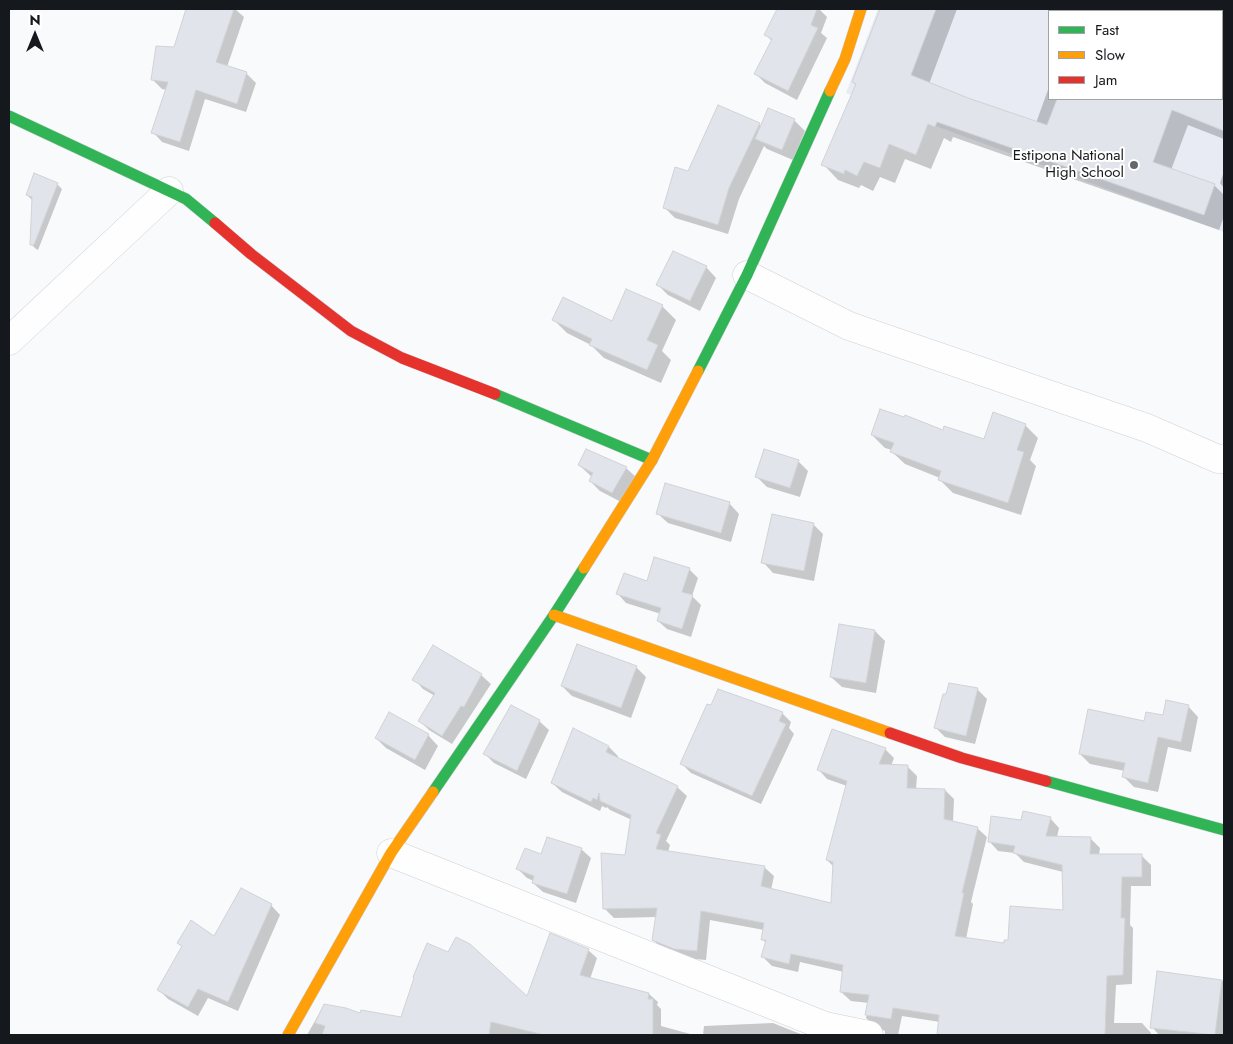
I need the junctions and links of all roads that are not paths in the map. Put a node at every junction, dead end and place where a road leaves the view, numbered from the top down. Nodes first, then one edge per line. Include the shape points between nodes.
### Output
1 (861, 9) edge
2 (9, 116) edge
3 (170, 191) junction
4 (747, 274) junction
5 (9, 341) edge
6 (1224, 459) edge
7 (652, 460) junction
8 (554, 615) junction
9 (1224, 830) edge
10 (391, 854) junction
11 (824, 1031) edge
12 (288, 1035) edge
13 (869, 1035) edge

1 - 4 street via 845,59
2 - 3 street
3 - 5 street
3 - 7 street via 186,199 351,331 402,358
4 - 6 street via 849,326 1147,428
4 - 7 street
7 - 8 street
8 - 9 street via 962,758
8 - 10 street
10 - 11 street
10 - 12 street
11 - 13 street

